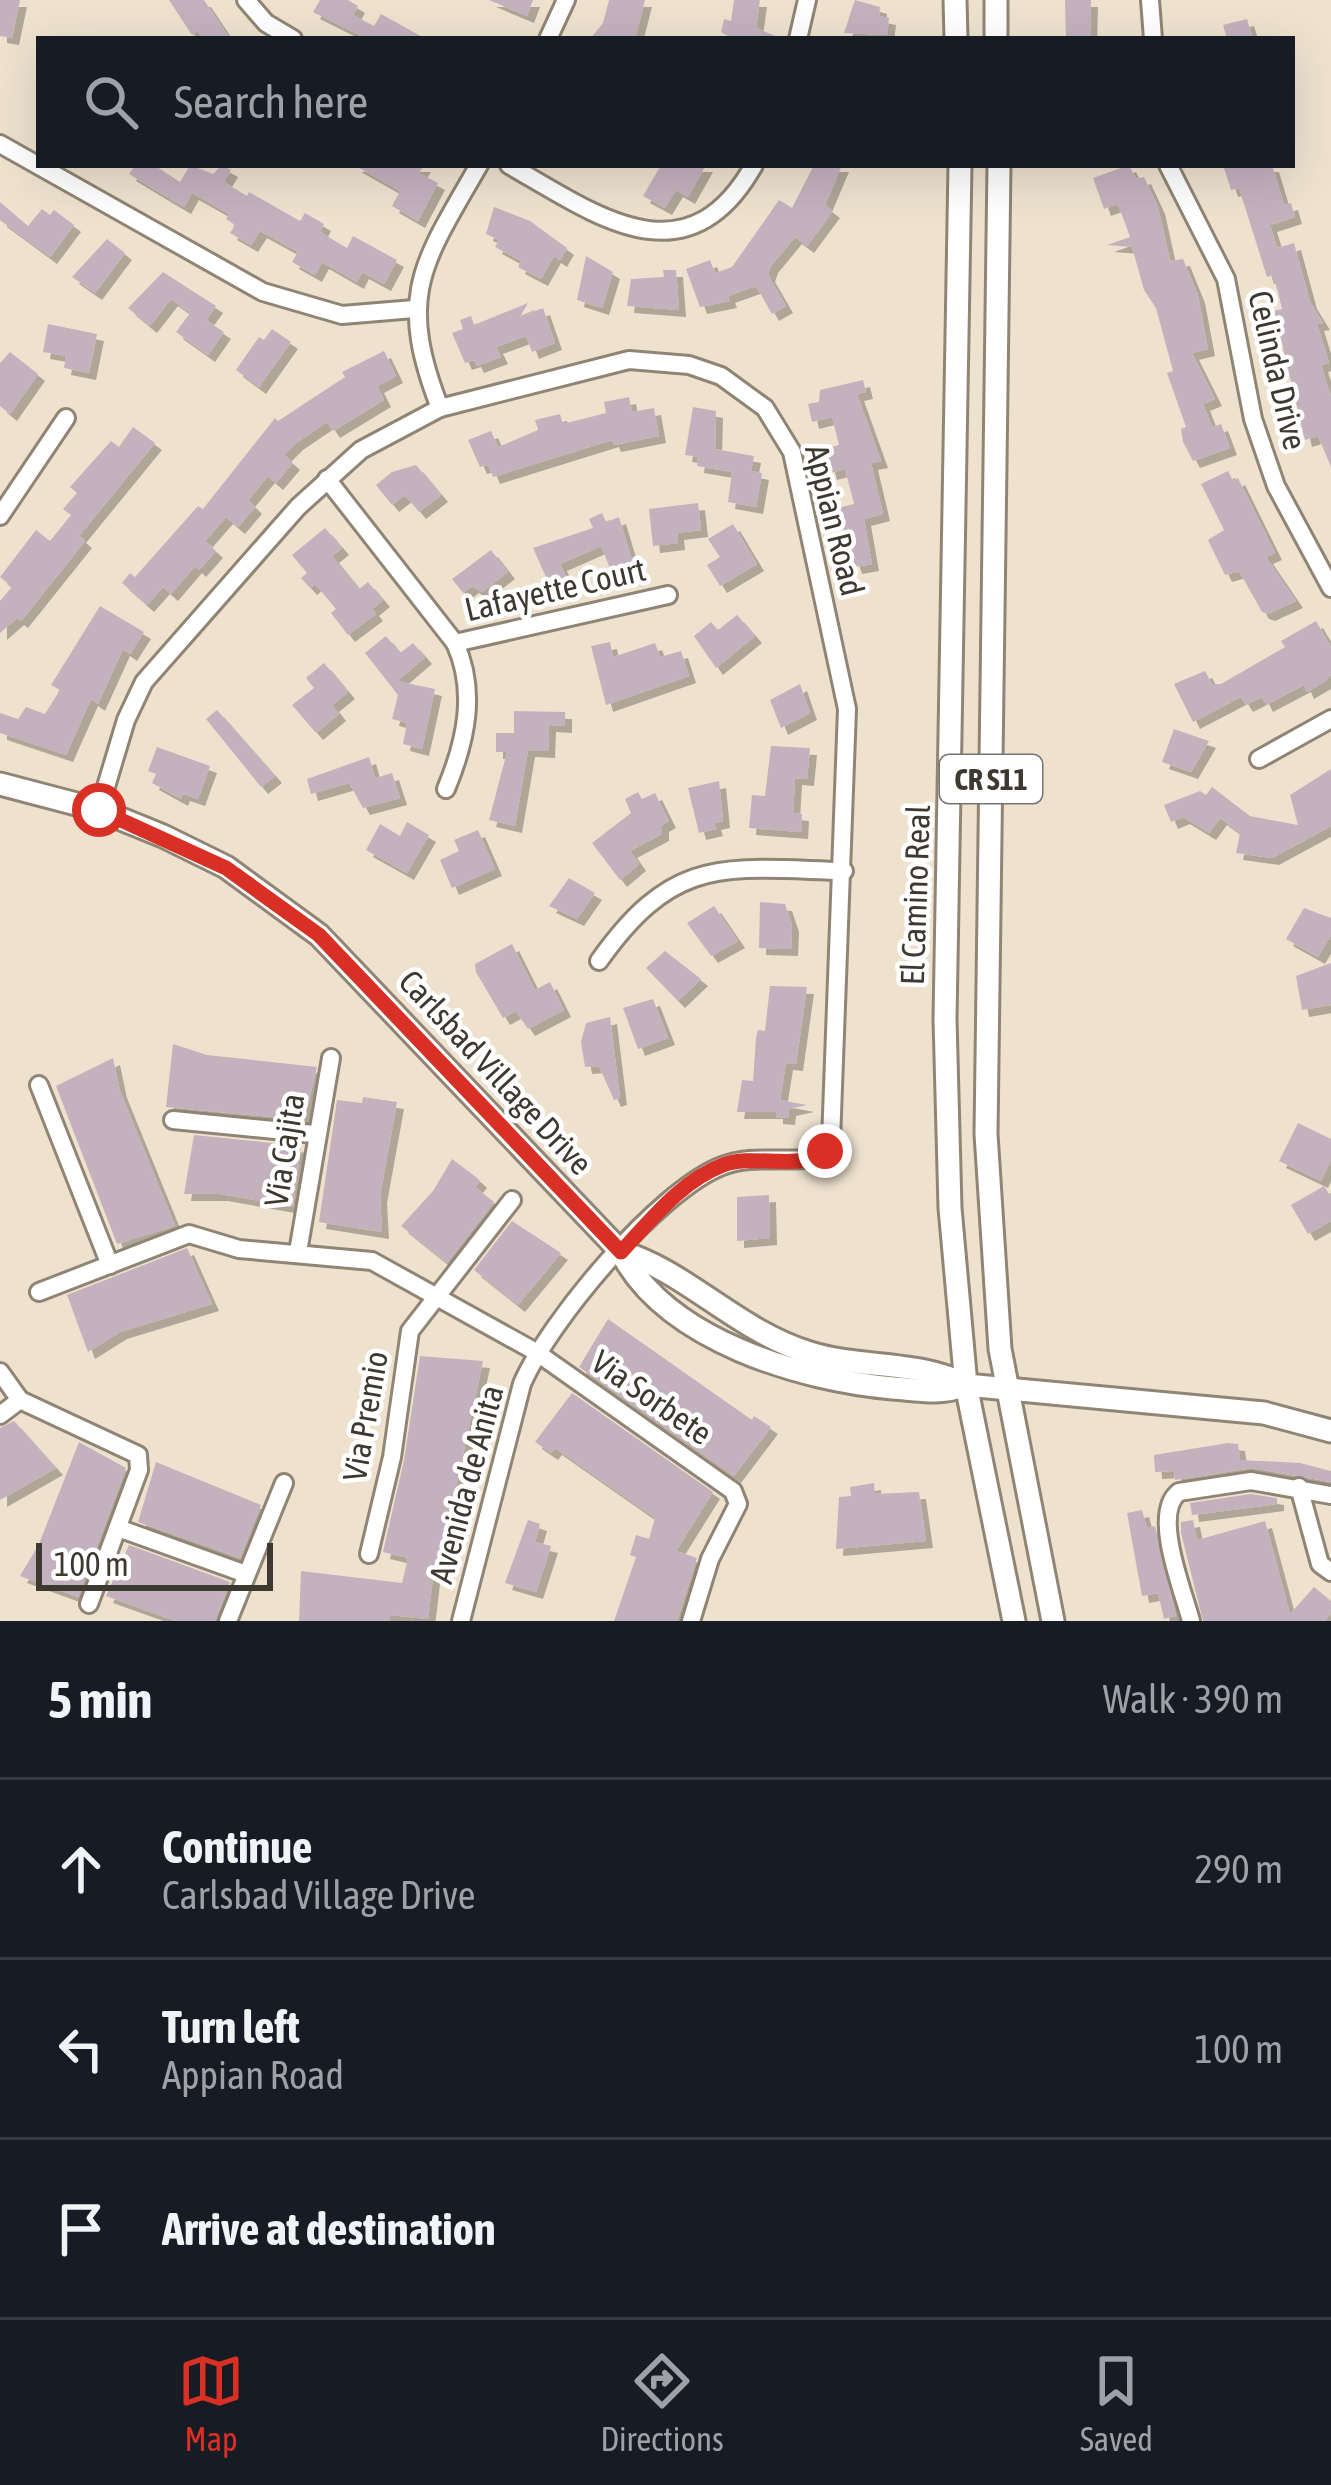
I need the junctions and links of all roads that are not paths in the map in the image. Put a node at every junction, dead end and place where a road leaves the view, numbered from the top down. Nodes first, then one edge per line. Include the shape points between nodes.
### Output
1 (246, 0) edge
2 (566, 0) edge
3 (807, 0) edge
4 (955, 0) edge
5 (995, 0) edge
6 (1150, 0) edge
7 (288, 36) edge
8 (549, 36) edge
9 (799, 36) edge
10 (956, 36) edge
11 (996, 36) edge
12 (1153, 36) edge
13 (0, 144) edge
14 (36, 164) edge
15 (43, 168) edge
16 (477, 168) edge
17 (514, 168) edge
18 (752, 168) edge
19 (960, 168) edge
20 (999, 168) edge
21 (1170, 168) edge
22 (414, 309) junction
23 (440, 408) junction
24 (66, 418) dead end
25 (327, 479) junction
26 (0, 516) edge
27 (1331, 588) edge
28 (668, 595) dead end
29 (455, 643) junction
30 (1331, 719) edge
31 (1258, 759) dead end
32 (0, 784) edge
33 (446, 789) dead end
34 (99, 810) junction
35 (844, 871) junction
36 (599, 962) dead end
37 (331, 1058) dead end
38 (39, 1085) dead end
39 (172, 1120) dead end
40 (314, 1134) junction
41 (512, 1200) dead end
42 (298, 1252) junction
43 (621, 1252) junction
44 (110, 1264) junction
45 (39, 1292) dead end
46 (438, 1296) junction
47 (536, 1352) junction
48 (0, 1372) edge
49 (966, 1385) junction
50 (1007, 1391) junction
51 (20, 1400) junction
52 (0, 1415) edge
53 (1331, 1431) edge
54 (284, 1483) dead end
55 (1299, 1487) junction
56 (1331, 1495) edge
57 (118, 1528) junction
58 (369, 1554) dead end
59 (1331, 1572) edge
60 (245, 1574) junction
61 (89, 1604) dead end
62 (228, 1621) edge
63 (461, 1621) edge
64 (691, 1621) edge
65 (1015, 1621) edge
66 (1053, 1621) edge
67 (1191, 1621) edge

1 - 7 street
2 - 8 street
3 - 9 street
4 - 10 main road
5 - 11 main road
6 - 12 street
13 - 14 street
15 - 22 street via 263,292 342,315
16 - 22 street via 428,254
17 - 18 street via 614,225 662,233 712,216
19 - 49 main road, El Camino Real / CR S11 via 945,1019
20 - 50 main road, CR S11 via 986,1065
21 - 27 street, Celinda Drive via 1226,279 1253,419 1276,486
22 - 23 street
23 - 25 street, Appian Road via 361,450
23 - 35 street, Appian Road via 646,359 721,376 765,408 798,469 847,709
24 - 26 street
25 - 29 street
25 - 34 street, Appian Road via 144,682
28 - 29 street, Lafayette Court
29 - 33 street via 468,706
30 - 31 street
32 - 34 main road, Carlsbad Village Drive
34 - 43 main road, Carlsbad Village Drive via 226,868 319,935
35 - 36 street via 720,868 687,880 631,916
35 - 43 street, Appian Road via 828,1148 815,1159 721,1166 677,1194
37 - 40 street, Via Cajita
38 - 44 street
39 - 40 street
40 - 42 street, Via Cajita
41 - 46 street, Via Premio
42 - 44 street, Via Sorbete via 239,1249 189,1234
42 - 46 street, Via Sorbete via 372,1262
43 - 47 street, Avenida de Anita
43 - 49 main road, Carlsbad Village Drive via 635,1278 670,1307 797,1373 946,1393
44 - 45 street, Via Sorbete
46 - 47 street, Via Sorbete
46 - 58 street, Via Premio via 410,1330
47 - 63 street, Avenida de Anita
47 - 64 street, Via Sorbete via 733,1491 738,1504
48 - 51 street
49 - 50 main road, Carlsbad Village Drive
49 - 65 main road, El Camino Real / CR S11
50 - 53 main road, Carlsbad Village Drive via 1206,1406
50 - 66 main road, CR S11
51 - 52 street
51 - 57 street via 134,1450 139,1469
54 - 60 street
55 - 56 street
55 - 59 street via 1320,1564
55 - 67 street via 1251,1481 1171,1498 1164,1515
57 - 60 street
57 - 61 street
60 - 62 street

